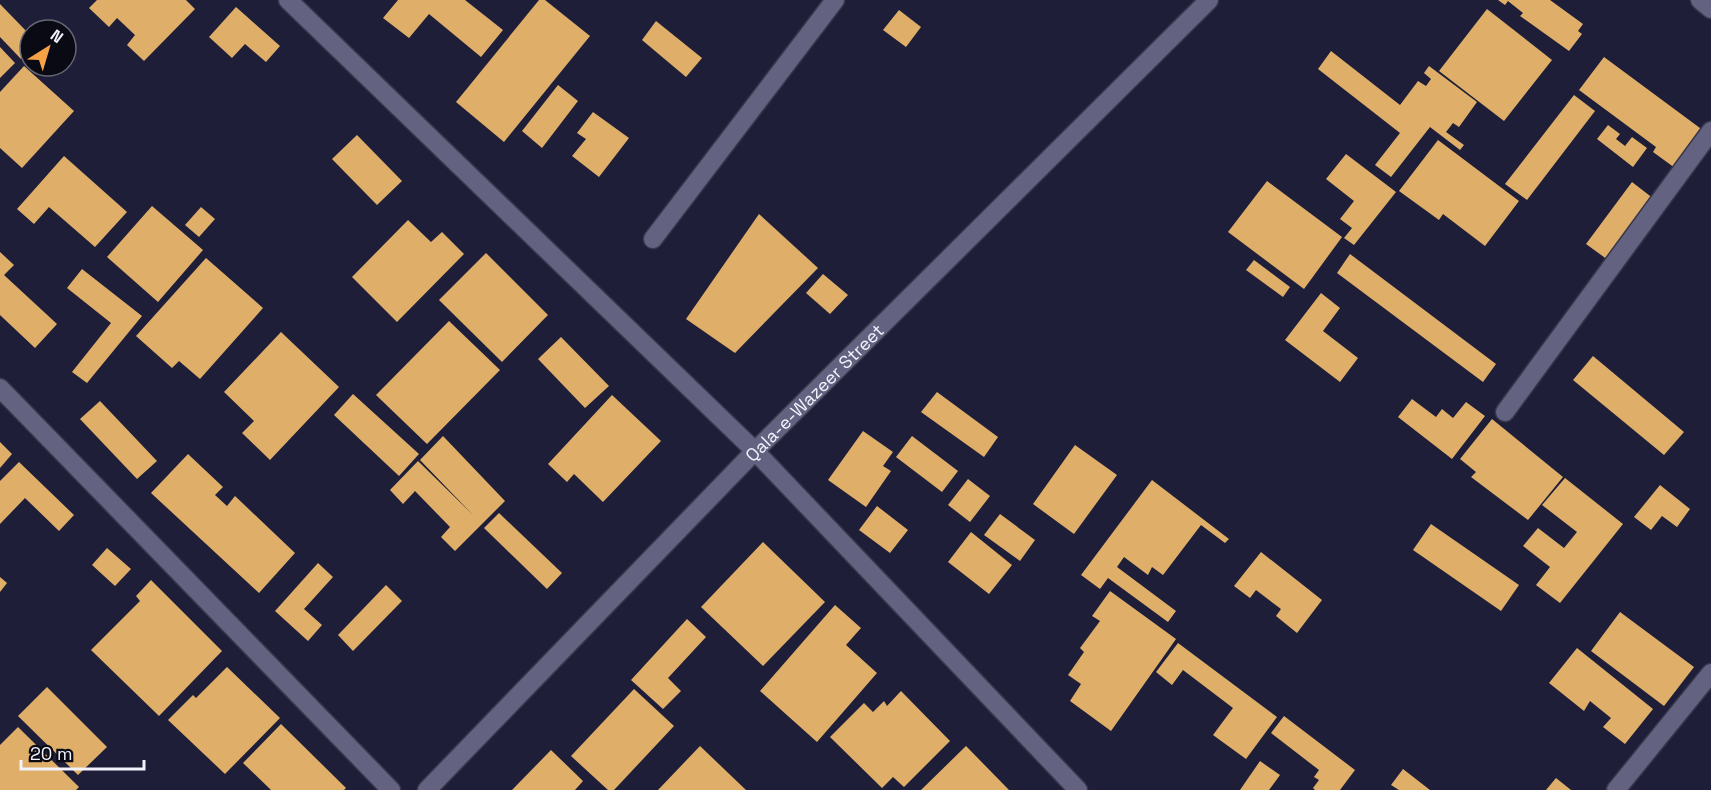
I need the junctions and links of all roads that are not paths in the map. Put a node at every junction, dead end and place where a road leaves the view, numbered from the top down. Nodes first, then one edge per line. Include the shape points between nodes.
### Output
1 (288, 0) edge
2 (835, 0) edge
3 (1209, 0) edge
4 (1700, 0) edge
5 (1711, 9) edge
6 (1711, 131) edge
7 (653, 239) dead end
8 (0, 388) edge
9 (1505, 412) dead end
10 (755, 450) junction
11 (1711, 673) edge
12 (391, 790) edge
13 (426, 790) edge
14 (1078, 790) edge
15 (1616, 790) edge

1 - 10 street
2 - 7 street
3 - 10 street, Qala-e-Wazeer Street
4 - 5 street
6 - 9 street
8 - 12 street
10 - 13 street, Qala-e-Wazeer Street
10 - 14 street
11 - 15 street

